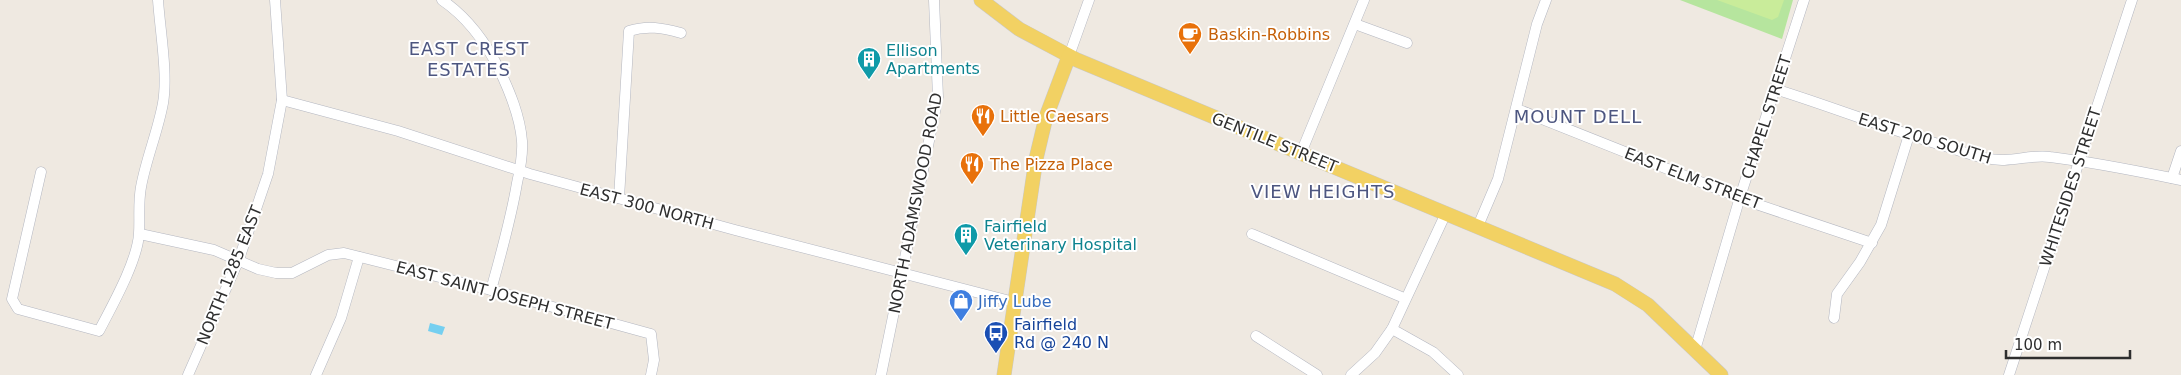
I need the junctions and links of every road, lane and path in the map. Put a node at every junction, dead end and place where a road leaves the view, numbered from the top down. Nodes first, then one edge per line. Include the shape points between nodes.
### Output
1 (158, 0) edge
2 (275, 0) edge
3 (442, 0) edge
4 (934, 0) edge
5 (981, 0) edge
6 (1089, 0) edge
7 (1364, 0) edge
8 (1546, 0) edge
9 (1804, 0) edge
10 (2132, 0) edge
11 (1355, 24) junction
12 (681, 33) dead end
13 (1407, 43) dead end
14 (1068, 56) junction
15 (1775, 89) junction
16 (282, 100) junction
17 (1517, 109) junction
18 (1908, 135) junction
19 (2181, 151) edge
20 (1301, 153) junction
21 (2079, 160) junction
22 (519, 171) junction
23 (41, 172) dead end
24 (2177, 179) edge
25 (1740, 197) junction
26 (619, 198) junction
27 (1446, 213) junction
28 (1478, 226) junction
29 (140, 234) junction
30 (1252, 234) dead end
31 (1872, 243) junction
32 (359, 257) junction
33 (239, 260) junction
34 (902, 273) junction
35 (491, 290) junction
36 (1404, 298) junction
37 (1014, 302) junction
38 (1834, 318) dead end
39 (1392, 329) junction
40 (1256, 336) dead end
41 (1695, 350) junction
42 (188, 375) edge
43 (316, 375) edge
44 (651, 375) edge
45 (881, 375) edge
46 (1004, 375) edge
47 (1317, 375) edge
48 (1352, 375) edge
49 (1458, 375) edge
50 (1721, 375) edge
51 (2009, 375) edge

1 - 29 street via 163,101 141,187
2 - 16 street, NORTH 1285 EAST
3 - 22 street via 477,33 502,74 516,112 522,142
4 - 34 street, NORTH ADAMSWOOD ROAD via 938,97
5 - 14 main road, GENTILE STREET via 1019,29
6 - 14 street
7 - 11 street
8 - 17 street via 1537,24
9 - 15 street, CHAPEL STREET
10 - 21 street, WHITESIDES STREET
11 - 13 street
11 - 20 street
12 - 26 street via 659,27 629,32
14 - 20 main road, GENTILE STREET
14 - 37 main road via 1036,159
15 - 18 street, EAST 200 SOUTH
15 - 25 street, CHAPEL STREET
16 - 22 street, EAST 300 NORTH via 398,131
16 - 33 street, NORTH 1285 EAST via 268,174
17 - 25 street, EAST ELM STREET
17 - 28 street via 1498,179
18 - 21 street, EAST 200 SOUTH via 2004,161 2047,156
18 - 31 street via 1881,225
19 - 24 street
20 - 27 main road, GENTILE STREET
21 - 24 street, EAST 200 SOUTH
21 - 51 street, WHITESIDES STREET
22 - 26 street, EAST 300 NORTH
22 - 35 street via 511,217
23 - 29 street via 12,299 18,309 99,331 129,269
25 - 31 street, EAST ELM STREET
25 - 41 street, CHAPEL STREET
26 - 34 street, EAST 300 NORTH
27 - 28 main road, GENTILE STREET
27 - 36 street
28 - 41 main road, GENTILE STREET via 1615,284 1648,305
29 - 33 street, EAST SAINT JOSEPH STREET via 214,250
30 - 36 street
31 - 38 street via 1837,294
32 - 33 street, EAST SAINT JOSEPH STREET via 344,253 328,255 292,273 276,274
32 - 35 street, EAST SAINT JOSEPH STREET
32 - 43 street via 342,318
33 - 42 street, NORTH 1285 EAST
34 - 37 street, EAST 300 NORTH
34 - 45 street, NORTH ADAMSWOOD ROAD
35 - 44 street, EAST SAINT JOSEPH STREET via 651,334 654,360
36 - 39 street
37 - 46 main road
39 - 48 street via 1375,353
39 - 49 street via 1433,352
40 - 47 street
41 - 50 main road, GENTILE STREET

